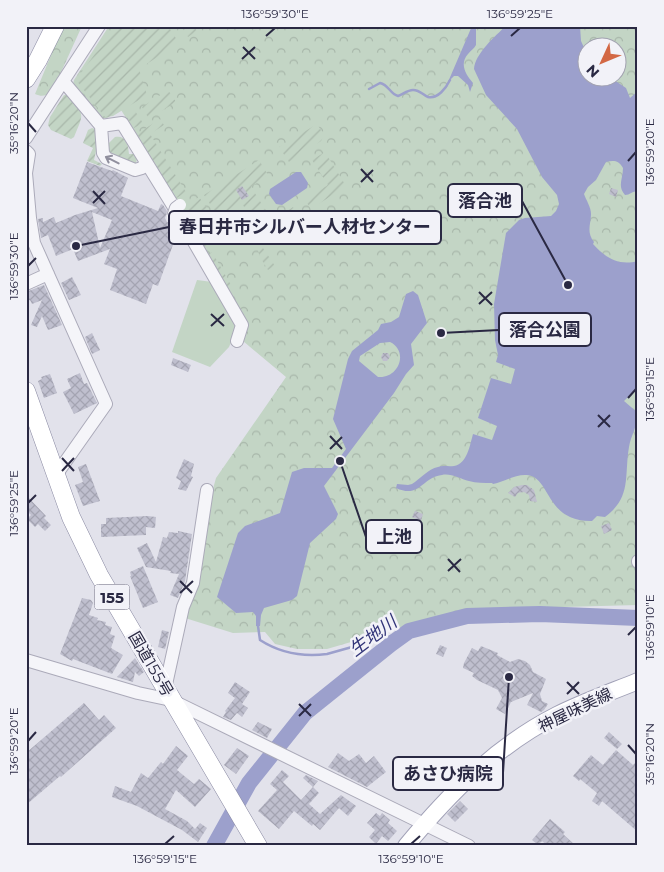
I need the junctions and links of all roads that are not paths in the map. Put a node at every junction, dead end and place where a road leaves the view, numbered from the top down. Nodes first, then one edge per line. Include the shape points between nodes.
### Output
1 (43, 26) edge
2 (55, 26) edge
3 (99, 26) edge
4 (26, 73) edge
5 (26, 79) edge
6 (63, 81) junction
7 (101, 126) junction
8 (26, 138) edge
9 (26, 151) edge
10 (146, 162) junction
11 (26, 173) edge
12 (180, 205) dead end
13 (174, 217) dead end
14 (48, 274) junction
15 (26, 284) edge
16 (236, 341) dead end
17 (26, 391) edge
18 (56, 475) junction
19 (207, 490) dead end
20 (26, 660) edge
21 (638, 681) edge
22 (168, 694) junction
23 (425, 823) junction
24 (454, 843) edge
25 (258, 846) edge
26 (406, 846) edge
27 (469, 846) edge

1 - 4 highway
2 - 5 highway
3 - 6 street
6 - 7 street
6 - 8 street
7 - 10 street via 122,123
10 -> 7 street via 135,170 106,158
9 - 11 street via 29,154
10 - 16 street via 242,325
11 - 14 street via 34,243
12 - 13 street, bridge
14 - 15 street
14 - 18 street via 106,404
17 - 18 highway, 国道155号 / 155
18 - 22 highway, 国道155号 / 155 via 99,575
19 - 22 street via 193,583 183,607
20 - 22 street via 138,693
21 - 23 main road, 神屋味美線 via 557,715 524,735 469,777
22 - 23 street via 266,746
22 - 25 highway, 国道155号 / 155
23 - 24 street
23 - 26 main road, 神屋味美線
24 - 27 street

